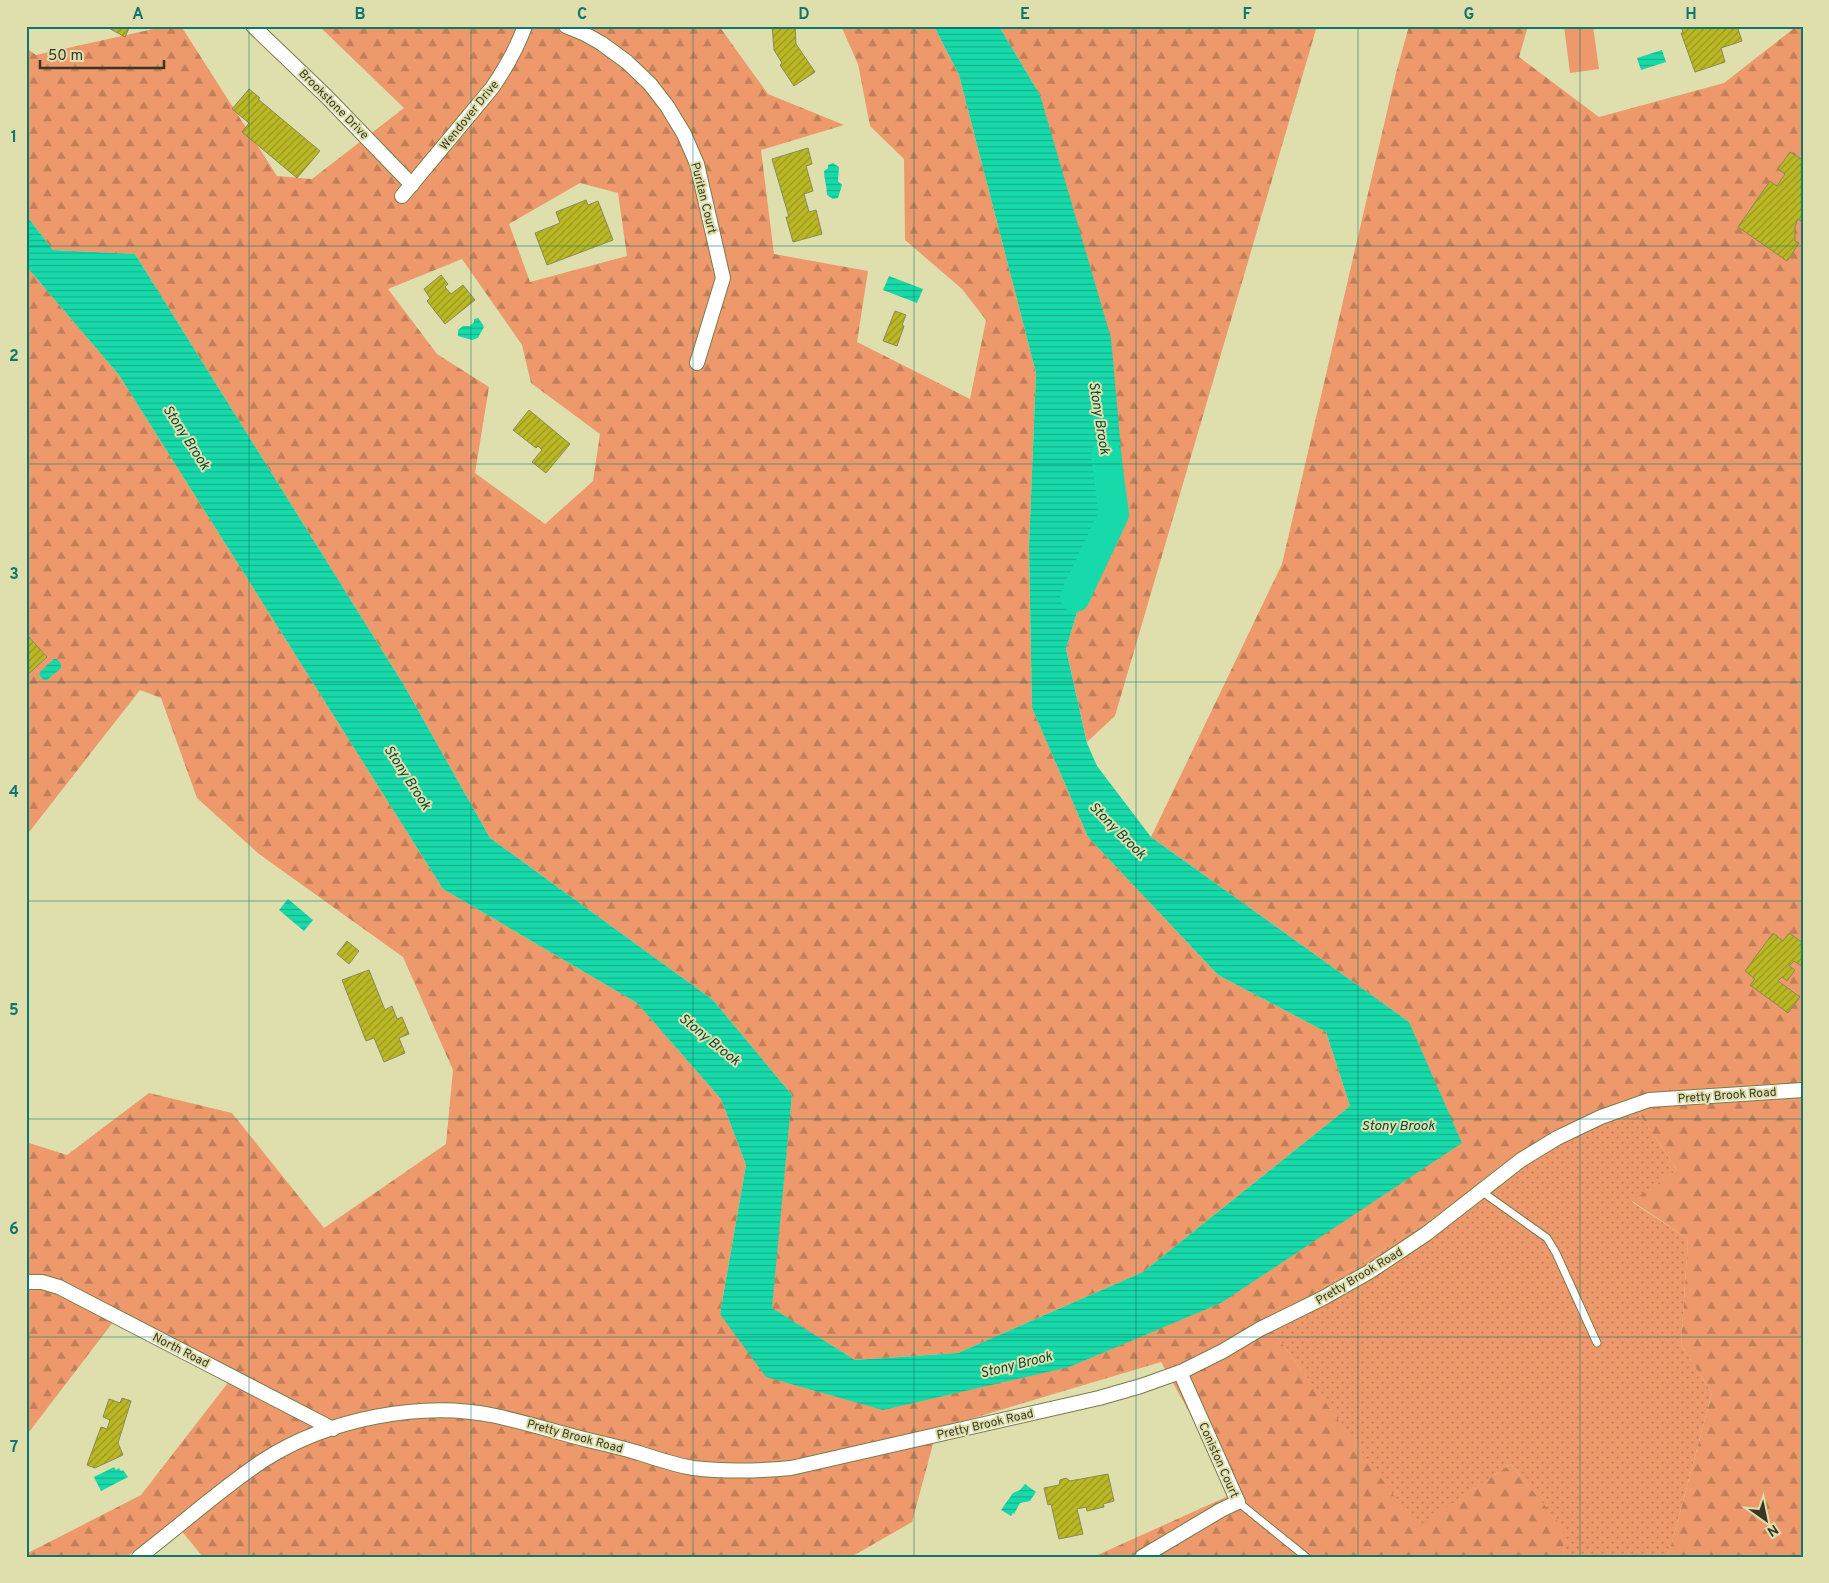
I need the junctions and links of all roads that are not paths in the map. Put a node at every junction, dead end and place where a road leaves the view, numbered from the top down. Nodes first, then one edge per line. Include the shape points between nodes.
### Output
1 (253, 26) edge
2 (525, 26) edge
3 (566, 26) edge
4 (412, 185) junction
5 (402, 196) dead end
6 (697, 363) dead end
7 (1803, 1090) edge
8 (1481, 1190) junction
9 (26, 1282) edge
10 (1597, 1343) dead end
11 (1180, 1372) junction
12 (333, 1428) junction
13 (1238, 1502) junction
14 (139, 1557) edge
15 (1142, 1557) edge
16 (1306, 1557) edge

1 - 4 street, Brookstone Drive
2 - 4 street, Wendover Drive via 496,82
3 - 6 street, Puritan Court via 601,43 650,84 668,106 697,164 723,278
4 - 5 street, Wendover Drive
7 - 8 street, Pretty Brook Road via 1648,1100 1556,1138
8 - 10 lane via 1547,1238
8 - 11 street, Pretty Brook Road via 1426,1234 1369,1272
9 - 12 street, North Road via 59,1286
11 - 12 street, Pretty Brook Road via 1099,1398 791,1468 760,1471 692,1468 495,1416 460,1412 385,1416
11 - 13 street, Coniston Court
12 - 14 street, Pretty Brook Road via 266,1460
13 - 15 street, Coniston Court
13 - 16 lane

